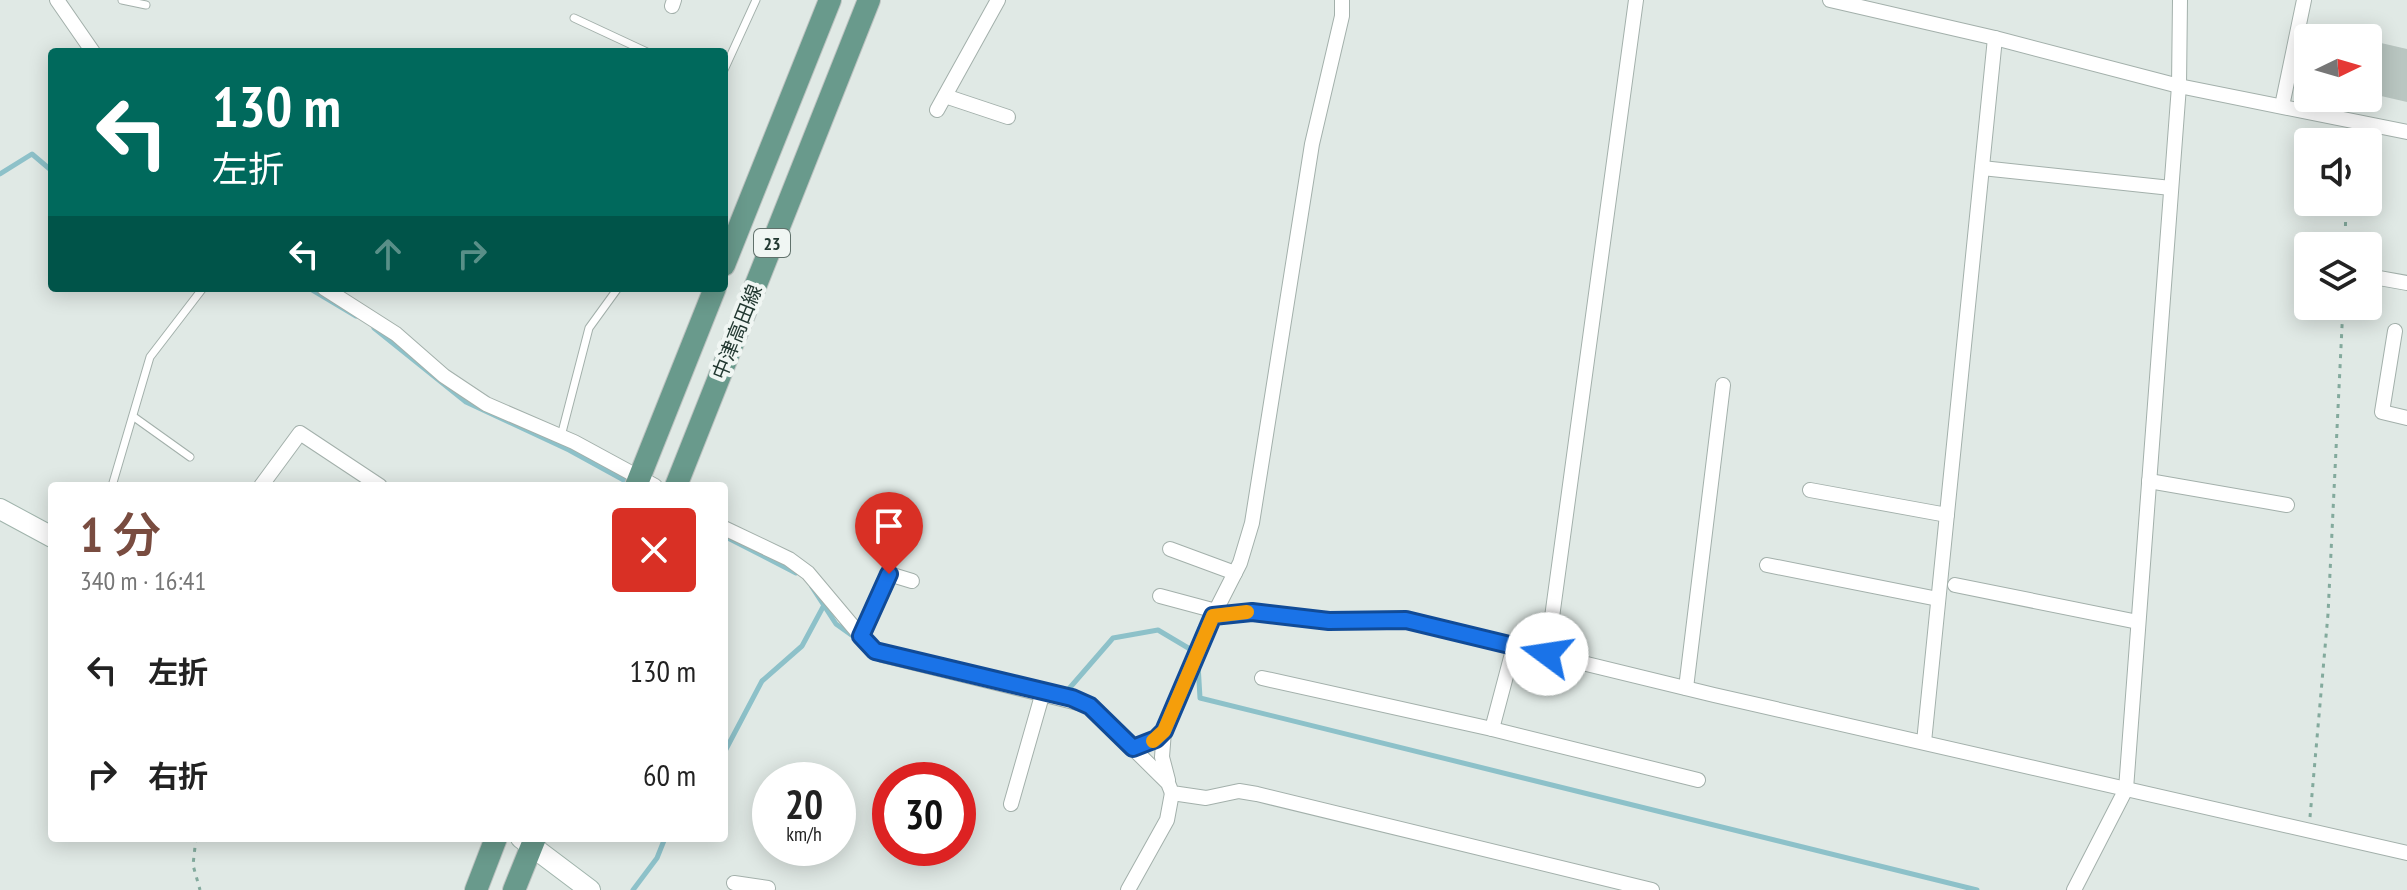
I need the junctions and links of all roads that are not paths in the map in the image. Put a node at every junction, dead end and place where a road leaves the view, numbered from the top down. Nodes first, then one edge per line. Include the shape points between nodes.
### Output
1 (122, 0) edge
2 (756, 0) edge
3 (830, 0) edge
4 (869, 0) edge
5 (998, 0) edge
6 (1342, 0) edge
7 (1636, 0) edge
8 (1830, 0) edge
9 (2180, 0) edge
10 (2304, 0) edge
11 (61, 1) edge
12 (146, 5) dead end
13 (574, 18) dead end
14 (1995, 38) junction
15 (90, 48) edge
16 (638, 48) edge
17 (728, 61) edge
18 (2179, 86) junction
19 (945, 96) junction
20 (2282, 106) junction
21 (937, 110) dead end
22 (1008, 117) dead end
23 (2407, 132) edge
24 (1982, 168) junction
25 (2171, 188) junction
26 (728, 255) edge
27 (2382, 279) edge
28 (2407, 283) edge
29 (200, 292) edge
30 (330, 292) edge
31 (615, 292) edge
32 (714, 292) edge
33 (2395, 331) dead end
34 (1723, 385) dead end
35 (134, 417) junction
36 (2407, 418) edge
37 (561, 436) junction
38 (190, 457) dead end
39 (2149, 481) junction
40 (113, 482) edge
41 (264, 482) edge
42 (374, 482) edge
43 (642, 482) edge
44 (644, 482) edge
45 (678, 482) edge
46 (1810, 490) dead end
47 (2287, 505) dead end
48 (0, 509) edge
49 (1947, 515) junction
50 (728, 530) edge
51 (48, 535) edge
52 (1170, 549) dead end
53 (1767, 565) dead end
54 (1235, 573) junction
55 (912, 581) dead end
56 (1955, 585) dead end
57 (1160, 596) dead end
58 (1938, 599) junction
59 (1214, 613) junction
60 (2138, 622) junction
61 (861, 636) junction
62 (1514, 646) junction
63 (1547, 654) junction
64 (1262, 678) dead end
65 (1686, 688) junction
66 (1043, 692) junction
67 (1492, 729) junction
68 (1164, 731) junction
69 (1924, 742) junction
70 (1133, 748) junction
71 (1698, 780) dead end
72 (1170, 788) junction
73 (2126, 789) junction
74 (1011, 804) dead end
75 (494, 842) edge
76 (530, 842) edge
77 (531, 842) edge
78 (2407, 853) edge
79 (735, 881) edge
80 (768, 888) edge
81 (1630, 888) edge
82 (476, 890) edge
83 (514, 890) edge
84 (590, 890) edge
85 (1128, 890) edge
86 (1652, 890) edge
87 (2074, 890) edge

1 - 12 lane
2 - 17 lane
3 - 26 main road, 中津高田線 / 23
4 - 45 main road, 中津高田線 / 23
5 - 19 street
6 - 54 street via 1312,144 1258,498
7 - 63 street
8 - 14 street
9 - 18 street
10 - 20 street
11 - 15 street
13 - 16 lane
14 - 18 street
14 - 24 street
18 - 20 street
18 - 25 street
19 - 21 street
19 - 22 street
20 - 23 street
24 - 25 street
24 - 49 street
25 - 39 street
27 - 28 street
29 - 35 lane via 150,357
30 - 37 street via 396,334 475,397
31 - 37 lane via 589,328
32 - 44 main road, 中津高田線
33 - 36 street via 2382,412
34 - 65 street
35 - 38 lane
35 - 40 lane
37 - 43 street
39 - 47 street
39 - 60 street
41 - 42 street via 300,433
46 - 49 street
48 - 51 street
49 - 58 street
50 - 61 street via 800,566
52 - 54 street
53 - 58 street
54 - 59 street
55 - 61 street via 889,574
56 - 60 street
57 - 59 street
58 - 69 street
59 - 62 street via 1406,620
59 - 68 street
60 - 73 street
61 - 66 street via 882,655
62 - 63 street
62 - 67 street
63 - 65 street
64 - 67 street
65 - 69 street
66 - 70 street via 1090,706
66 - 74 street
67 - 71 street
68 - 70 street
68 - 72 street via 1162,757
69 - 73 street
70 - 72 street
72 - 81 street via 1206,798 1239,791 1257,794
72 - 85 street via 1167,820
73 - 78 street
73 - 87 street
75 - 82 main road
76 - 83 main road
77 - 84 street
79 - 80 street
81 - 86 street

